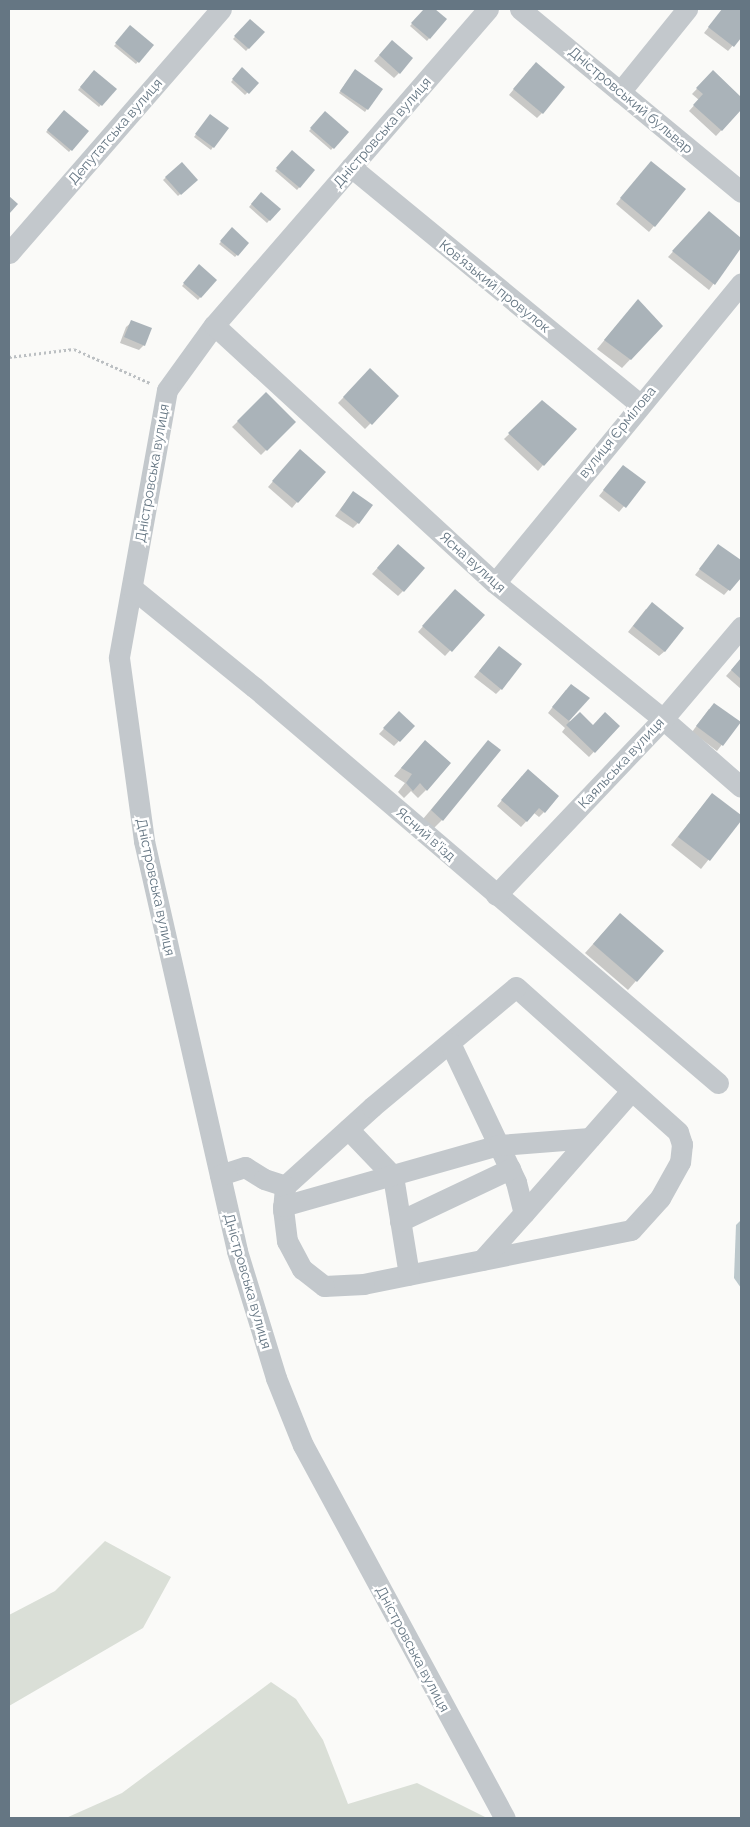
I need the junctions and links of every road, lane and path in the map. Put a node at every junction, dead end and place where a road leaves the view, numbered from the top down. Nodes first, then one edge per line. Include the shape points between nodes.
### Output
1 (221, 9) edge
2 (488, 9) edge
3 (520, 9) edge
4 (687, 9) edge
5 (620, 92) junction
6 (351, 167) junction
7 (741, 192) edge
8 (9, 253) edge
9 (741, 283) edge
10 (214, 325) junction
11 (9, 356) edge
12 (167, 390) junction
13 (640, 404) junction
14 (495, 583) junction
15 (132, 588) junction
16 (741, 627) edge
17 (663, 719) junction
18 (741, 786) edge
19 (496, 895) junction
20 (450, 1042) junction
21 (718, 1083) dead end
22 (630, 1091) junction
23 (348, 1129) junction
24 (590, 1138) junction
25 (499, 1145) junction
26 (510, 1169) junction
27 (220, 1175) junction
28 (393, 1176) junction
29 (284, 1196) junction
30 (524, 1213) junction
31 (400, 1221) junction
32 (482, 1260) junction
33 (409, 1275) junction
34 (505, 1818) edge

1 - 8 street, Депутатська вулиця
2 - 6 street, Дністровська вулиця
3 - 5 street, Дністровський бульвар
4 - 5 street
5 - 7 street, Дністровський бульвар
6 - 10 street, Дністровська вулиця
6 - 13 street, Ков'язький провулок
9 - 13 street, вулиця Єрмілова
10 - 12 street, Дністровська вулиця
10 - 14 street, Ясна вулиця
11 - 12 path via 74,349
12 - 15 street, Дністровська вулиця
13 - 14 street, вулиця Єрмілова
14 - 17 street, Ясна вулиця
15 - 19 street, Ясний в'їзд via 254,687
15 - 27 street, Дністровська вулиця via 119,658 144,841
16 - 17 street, Каяльська вулиця
17 - 18 street, Ясна вулиця
17 - 19 street, Каяльська вулиця
19 - 21 street, Ясний в'їзд
20 - 22 street via 516,988
20 - 23 street
20 - 25 street
22 - 24 street
22 - 32 street via 678,1132 682,1144 680,1162 660,1198 631,1230
23 - 28 street
23 - 29 street
24 - 25 street
24 - 30 street
25 - 26 street
25 - 28 street
26 - 30 street
26 - 31 street
27 - 29 street via 245,1167
27 - 34 street, Дністровська вулиця via 237,1251 276,1378 303,1445
28 - 29 street
28 - 31 street
29 - 33 street via 287,1241 302,1269 324,1286 364,1284
30 - 32 street
31 - 33 street
32 - 33 street

